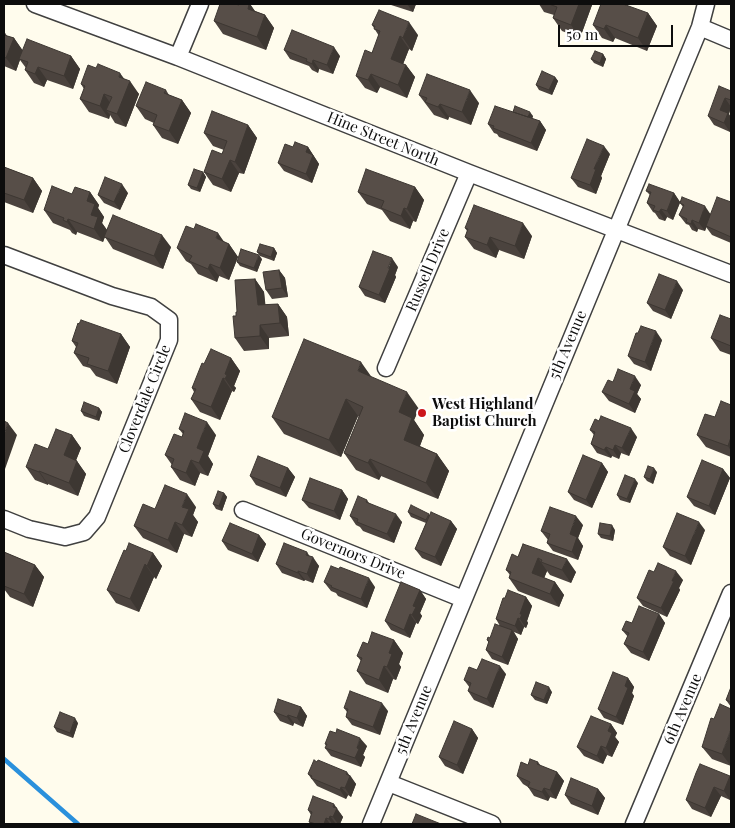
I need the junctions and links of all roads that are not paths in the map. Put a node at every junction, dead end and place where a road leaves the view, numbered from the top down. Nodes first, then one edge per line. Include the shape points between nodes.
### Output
1 (35, 4) edge
2 (200, 4) edge
3 (706, 4) edge
4 (700, 27) junction
5 (731, 40) edge
6 (178, 57) junction
7 (469, 173) junction
8 (616, 229) junction
9 (4, 255) edge
10 (731, 274) edge
11 (386, 368) dead end
12 (243, 510) dead end
13 (4, 519) edge
14 (731, 593) edge
15 (463, 599) junction
16 (389, 783) junction
17 (371, 824) edge
18 (492, 824) edge
19 (634, 824) edge

1 - 6 street, Hine Street North
2 - 6 street
3 - 4 street, 5th Avenue
4 - 5 street
4 - 8 street, 5th Avenue
6 - 7 street, Hine Street North
7 - 8 street, Hine Street North
7 - 11 street, Russell Drive
8 - 10 street, Hine Street North
8 - 15 street, 5th Avenue
9 - 13 street, Cloverdale Circle via 112,296 151,307 169,320 169,340 98,517 84,532 65,537 29,530
12 - 15 street, Governors Drive
14 - 19 street, 6th Avenue
15 - 16 street, 5th Avenue
16 - 17 street, 5th Avenue
16 - 18 street

